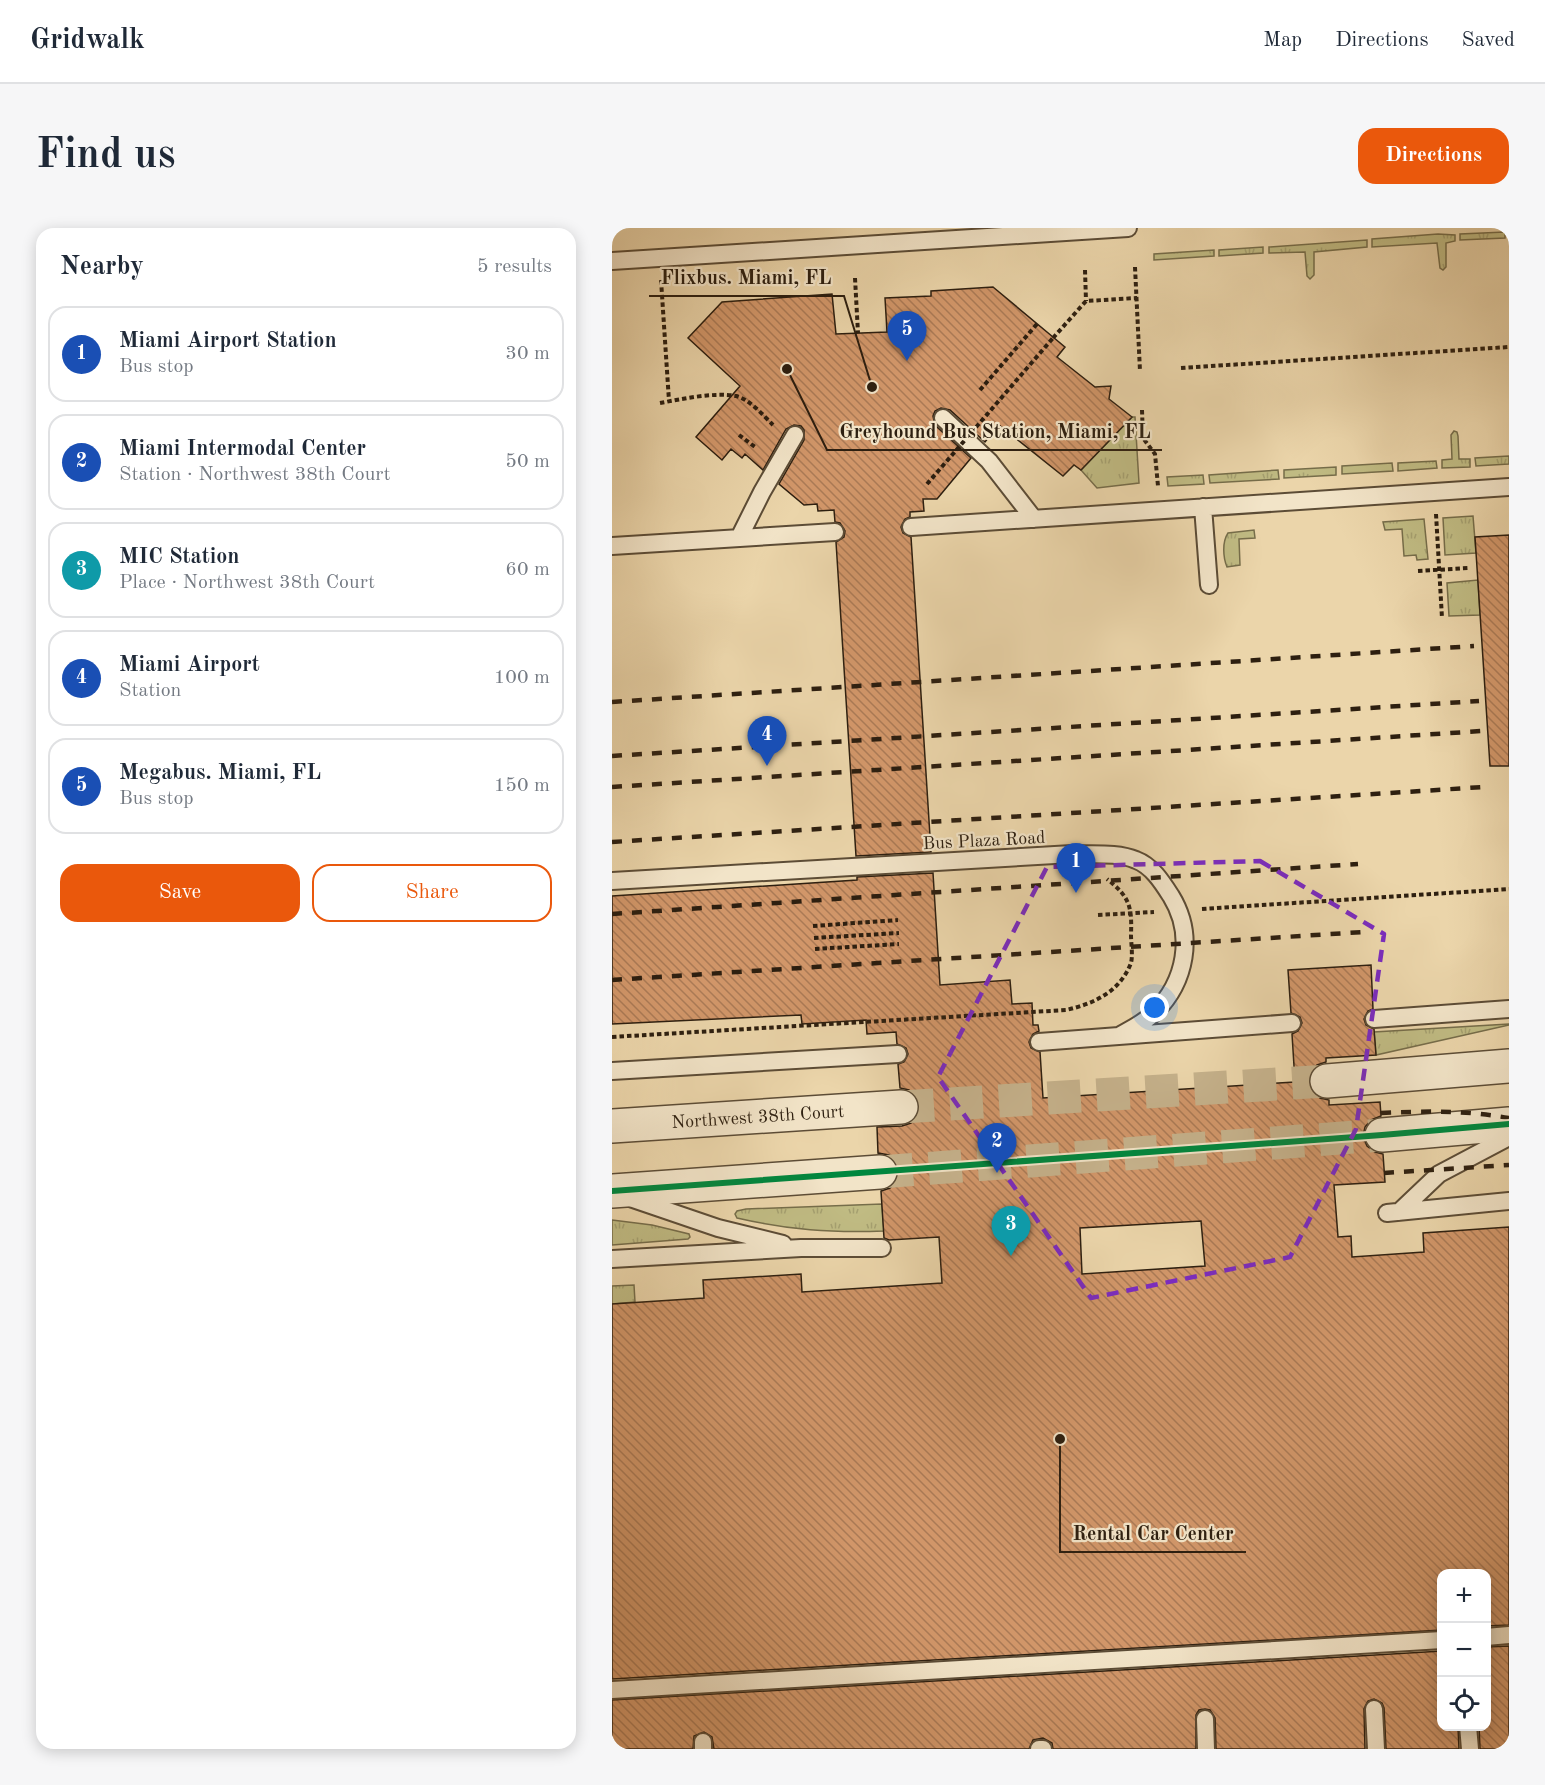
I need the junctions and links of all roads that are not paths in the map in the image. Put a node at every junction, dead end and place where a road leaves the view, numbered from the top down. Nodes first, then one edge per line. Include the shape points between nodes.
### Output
1 (1128, 228) edge
2 (612, 261) edge
3 (943, 418) dead end
4 (795, 435) dead end
5 (1509, 487) edge
6 (1203, 507) junction
7 (1034, 519) junction
8 (911, 527) dead end
9 (836, 532) dead end
10 (739, 538) junction
11 (612, 546) edge
12 (1209, 585) dead end
13 (612, 881) edge
14 (1509, 1009) edge
15 (1374, 1019) dead end
16 (1292, 1023) dead end
17 (1119, 1036) junction
18 (1040, 1042) dead end
19 (898, 1054) dead end
20 (1509, 1066) edge
21 (612, 1071) edge
22 (1327, 1081) tunnel mouth
23 (901, 1107) tunnel mouth
24 (1509, 1124) edge
25 (612, 1126) edge
26 (1382, 1135) tunnel mouth
27 (1509, 1137) edge
28 (880, 1173) tunnel mouth
29 (612, 1192) edge
30 (1509, 1201) edge
31 (801, 1248) junction
32 (882, 1248) dead end
33 (612, 1259) edge
34 (1509, 1635) edge
35 (1491, 1636) edge
36 (1437, 1640) edge
37 (612, 1690) edge
38 (1374, 1709) dead end
39 (1205, 1719) dead end
40 (1468, 1731) edge
41 (1206, 1749) edge
42 (1376, 1749) edge
43 (1470, 1749) edge

1 - 2 lane
3 - 7 lane via 989,461
4 - 10 lane
5 - 6 lane
6 - 7 lane
6 - 12 lane
7 - 8 lane
9 - 10 lane
10 - 11 lane
13 - 17 lane, Bus Plaza Road via 1072,854 1136,860 1151,868 1176,904 1183,921 1184,950 1182,969 1165,1000 1145,1020
14 - 15 lane
16 - 17 lane
17 - 18 lane
19 - 21 lane
20 - 22 street
23 - 25 street, Northwest 38th Court
24 - 26 street
27 - 30 lane via 1439,1174 1393,1212
28 - 29 street
29 - 31 lane via 718,1228
31 - 32 lane
31 - 33 lane
34 - 35 lane
36 - 37 lane
38 - 42 lane
39 - 41 lane
40 - 43 lane

